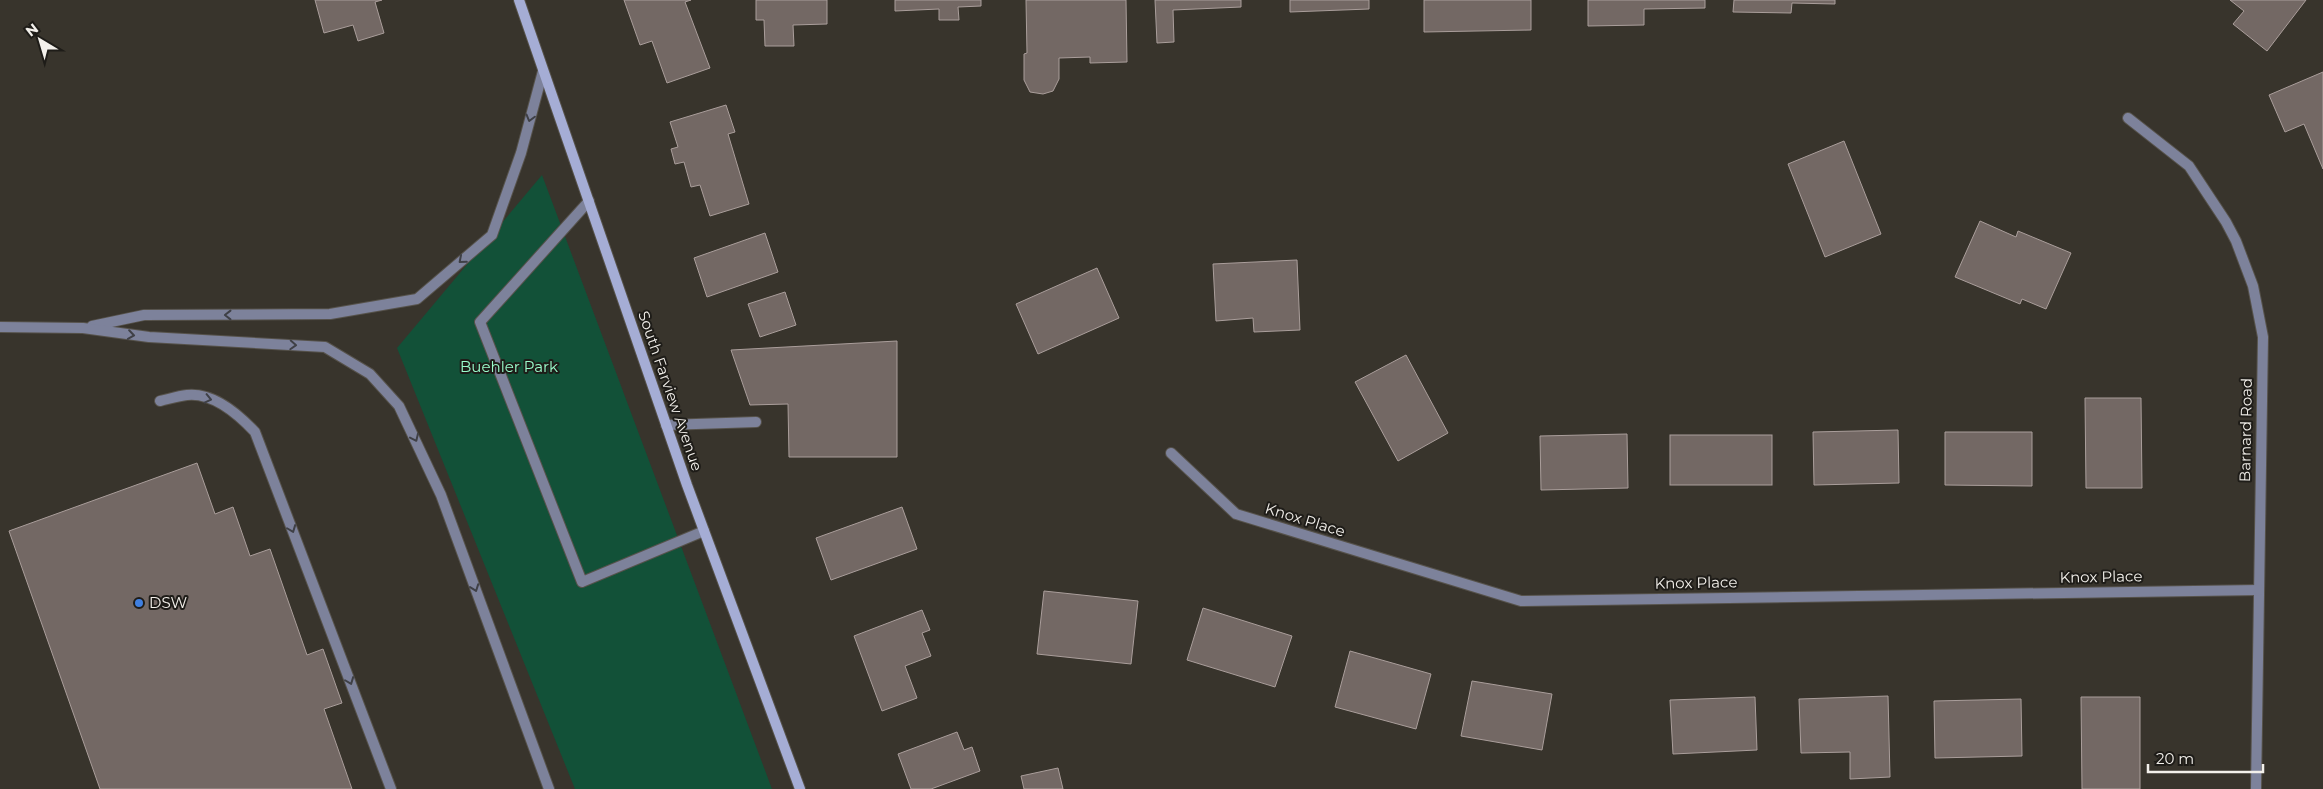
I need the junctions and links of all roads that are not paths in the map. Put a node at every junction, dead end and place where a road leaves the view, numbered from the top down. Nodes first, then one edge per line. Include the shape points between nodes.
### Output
1 (519, 0) edge
2 (543, 70) junction
3 (2128, 118) dead end
4 (589, 201) junction
5 (0, 327) edge
6 (83, 328) junction
7 (160, 402) dead end
8 (756, 422) dead end
9 (666, 425) junction
10 (1171, 453) dead end
11 (704, 531) junction
12 (2259, 590) junction
13 (391, 789) edge
14 (548, 789) edge
15 (800, 789) edge
16 (2256, 789) edge

1 - 2 street, South Farview Avenue
2 - 4 street, South Farview Avenue
2 -> 6 street via 521,153 492,235 417,299 330,314 144,315
3 - 12 street, Barnard Road via 2189,166 2229,228 2253,286 2262,337
4 - 9 street, South Farview Avenue
4 - 11 street via 480,322 582,582
5 - 6 street
6 -> 14 street via 149,337 325,347 370,374 400,406 441,495
7 -> 13 street via 189,395 215,400 238,414 255,432
8 - 9 street
9 - 11 street, South Farview Avenue
10 - 12 street, Knox Place via 1236,514 1521,601
11 - 15 street, South Farview Avenue
12 - 16 street, Barnard Road

